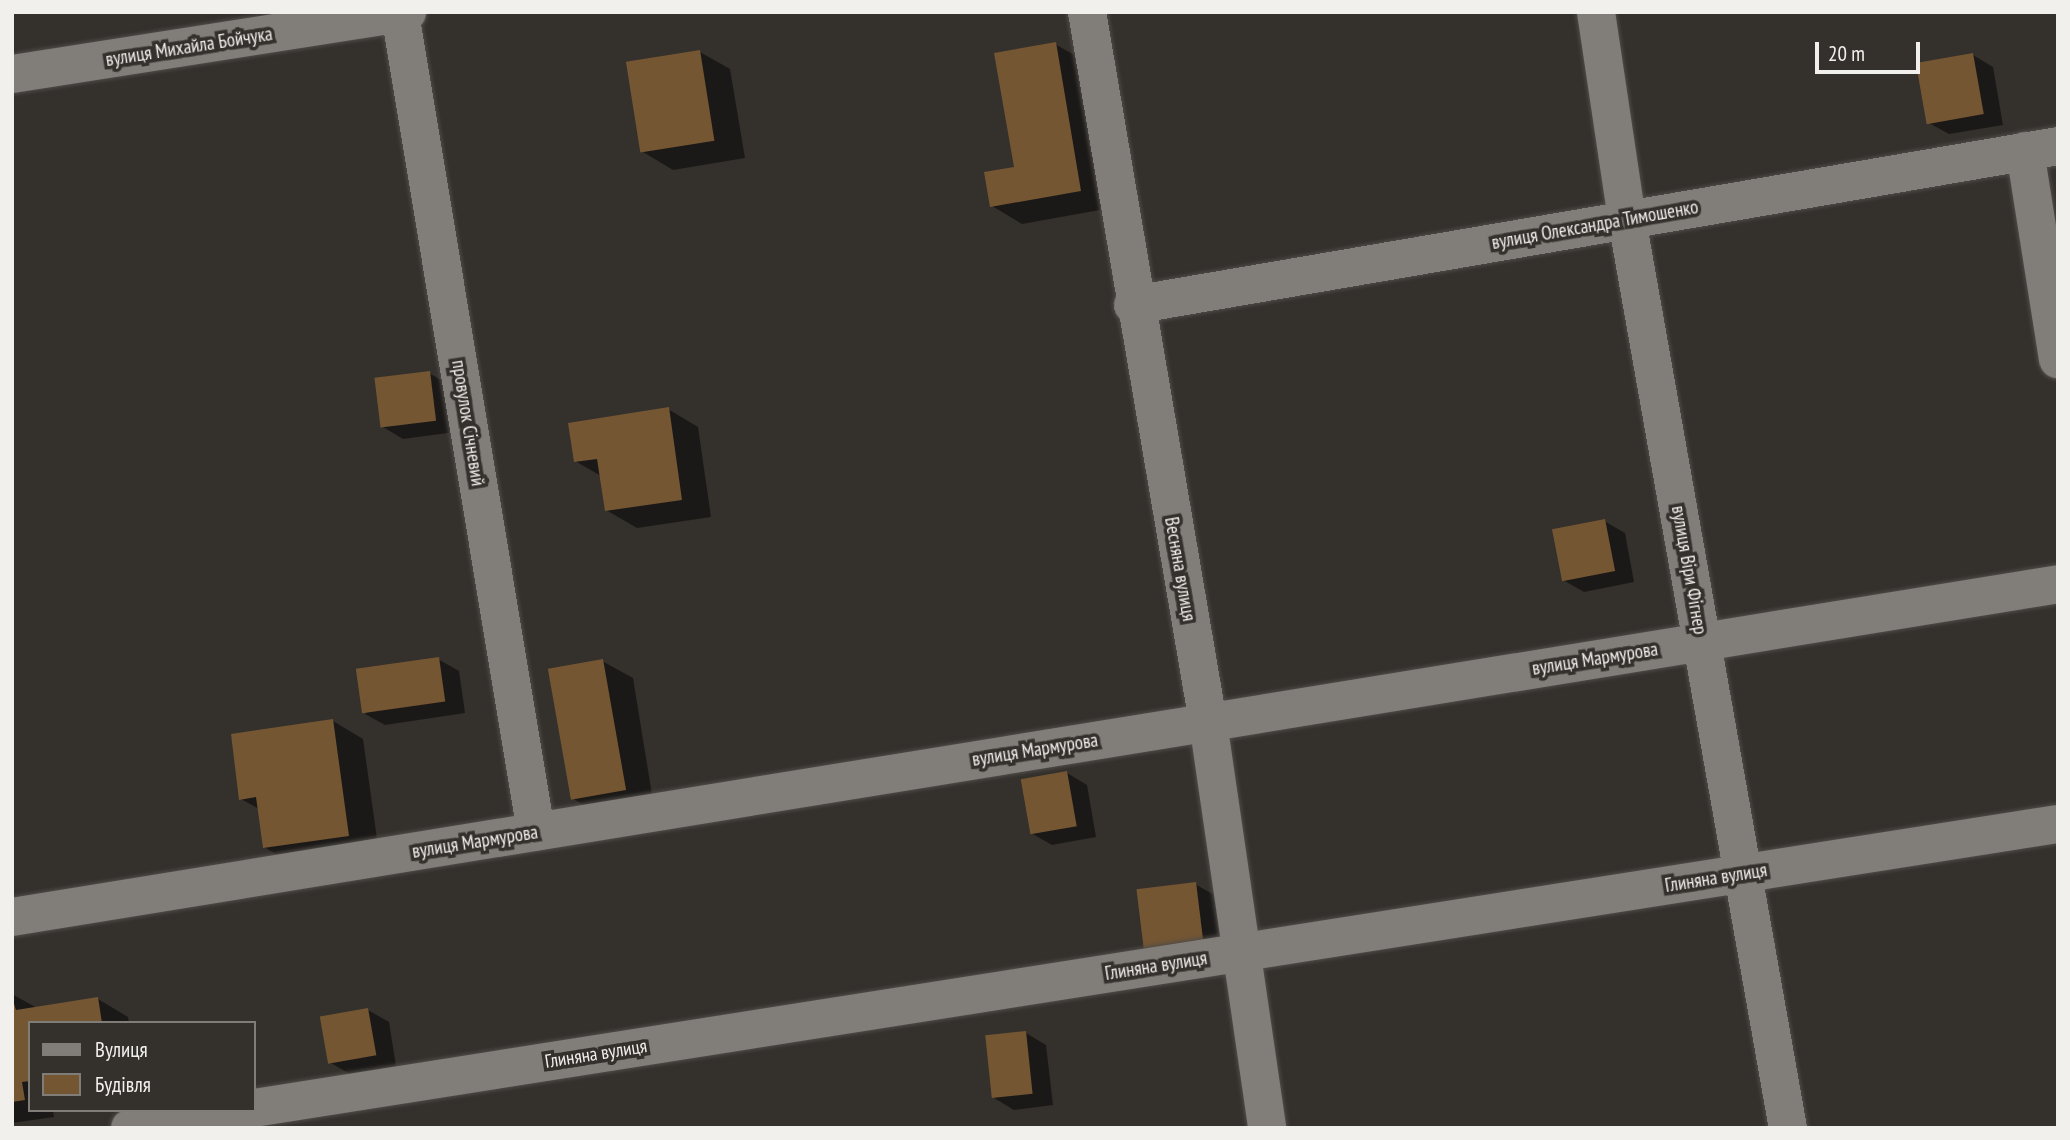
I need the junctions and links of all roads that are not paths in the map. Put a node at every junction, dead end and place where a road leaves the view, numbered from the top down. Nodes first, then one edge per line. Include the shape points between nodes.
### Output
1 (1087, 12) edge
2 (1597, 12) edge
3 (404, 13) edge
4 (12, 74) edge
5 (2041, 148) edge
6 (1627, 220) junction
7 (1133, 305) junction
8 (2058, 359) edge
9 (2058, 584) edge
10 (1702, 641) junction
11 (1208, 722) junction
12 (2058, 824) edge
13 (536, 832) junction
14 (1740, 874) junction
15 (12, 916) edge
16 (1240, 953) junction
17 (256, 1108) edge
18 (229, 1112) edge
19 (130, 1128) edge
20 (1267, 1128) edge
21 (1788, 1128) edge

1 - 7 street, Весняна вулиця
2 - 6 street, вулиця Віри Фігнер
3 - 4 street, вулиця Михайла Бойчука
3 - 13 street, провулок Січневий
5 - 6 street, вулиця Олександра Тимошенко
5 - 8 street
6 - 7 street, вулиця Олександра Тимошенко
6 - 10 street, вулиця Віри Фігнер
7 - 11 street, Весняна вулиця
9 - 10 street, вулиця Мармурова
10 - 11 street, вулиця Мармурова
10 - 14 street, вулиця Віри Фігнер
11 - 13 street, вулиця Мармурова
11 - 16 street, Весняна вулиця
12 - 14 street, Глиняна вулиця
13 - 15 street, вулиця Мармурова
14 - 16 street, Глиняна вулиця
14 - 21 street, вулиця Віри Фігнер
16 - 17 street, Глиняна вулиця
16 - 20 street, Весняна вулиця
18 - 19 street

